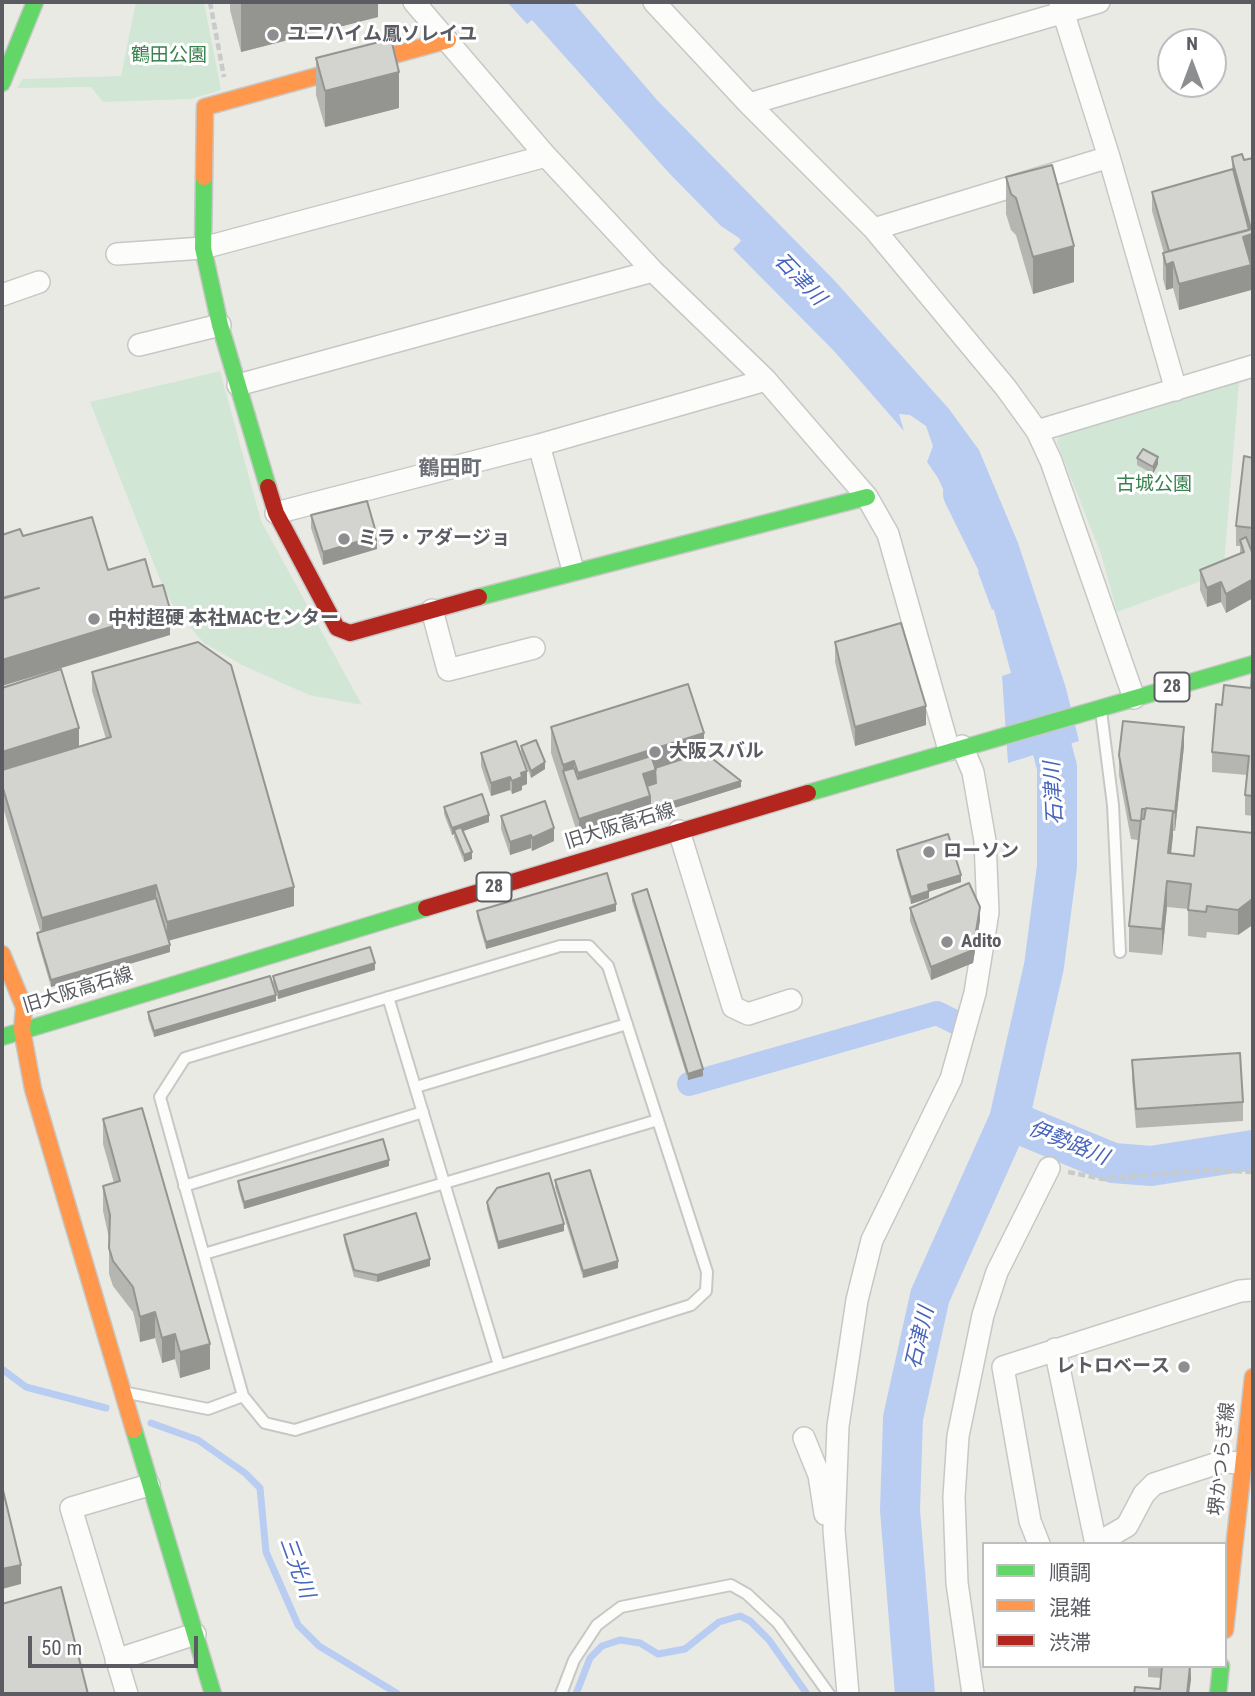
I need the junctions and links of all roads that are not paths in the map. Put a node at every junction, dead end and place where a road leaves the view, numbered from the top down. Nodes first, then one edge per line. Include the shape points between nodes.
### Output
1 (35, 2) edge
2 (414, 2) edge
3 (654, 2) edge
4 (1099, 2) edge
5 (1061, 7) edge
6 (448, 40) junction
7 (2, 83) edge
8 (749, 104) junction
9 (547, 156) junction
10 (1109, 157) junction
11 (874, 229) junction
12 (203, 248) junction
13 (117, 254) dead end
14 (653, 271) junction
15 (39, 282) dead end
16 (2, 295) edge
17 (220, 325) junction
18 (139, 345) dead end
19 (1253, 366) edge
20 (766, 380) junction
21 (238, 385) junction
22 (1176, 390) junction
23 (1037, 431) junction
24 (539, 445) junction
25 (866, 497) junction
26 (276, 513) junction
27 (573, 570) junction
28 (432, 610) junction
29 (534, 648) dead end
30 (1253, 664) edge
31 (1134, 698) junction
32 (1096, 709) junction
33 (956, 748) junction
34 (679, 831) junction
35 (1121, 952) dead end
36 (2, 954) edge
37 (388, 997) junction
38 (791, 1000) dead end
39 (627, 1024) junction
40 (22, 1030) junction
41 (2, 1037) edge
42 (416, 1087) junction
43 (423, 1112) junction
44 (658, 1120) junction
45 (1049, 1168) road end
46 (444, 1183) junction
47 (184, 1186) junction
48 (204, 1254) junction
49 (1253, 1290) edge
50 (1055, 1349) junction
51 (499, 1366) junction
52 (1253, 1377) edge
53 (121, 1392) junction
54 (243, 1396) junction
55 (804, 1438) dead end
56 (1244, 1463) junction
57 (149, 1485) junction
58 (834, 1530) junction
59 (1038, 1542) edge
60 (1096, 1542) edge
61 (1099, 1542) edge
62 (1227, 1612) edge
63 (195, 1634) junction
64 (116, 1660) junction
65 (1221, 1668) edge
66 (127, 1694) edge
67 (213, 1694) edge
68 (561, 1694) edge
69 (829, 1694) edge
70 (848, 1694) edge
71 (974, 1694) edge
72 (1218, 1694) edge

1 - 7 street
2 - 6 street
3 - 8 street
4 - 5 street
5 - 8 street
5 - 10 street
6 - 9 street
6 - 12 street via 205,107
8 - 11 street
9 - 12 street
9 - 14 street
10 - 11 street
10 - 22 street
11 - 23 street
12 - 13 street
12 - 17 street
14 - 20 street
14 - 21 street
15 - 16 street
17 - 18 street
17 - 21 street
19 - 22 street
20 - 24 street
20 - 25 street
21 - 26 street
22 - 23 street
23 - 31 street
24 - 26 street
24 - 27 street
25 - 27 street
25 - 33 street via 888,534
26 - 28 street via 337,628 350,633
27 - 28 street
28 - 29 street via 448,670
30 - 31 street, 旧大阪高石線 / 28
31 - 32 street, 旧大阪高石線 / 28
32 - 33 street, 旧大阪高石線 / 28
32 - 35 lane via 1113,805
33 - 34 street, 旧大阪高石線 / 28
33 - 58 street via 973,772 985,841 988,888 975,993 951,1079 869,1252 856,1300 838,1426
34 - 38 street via 723,936 733,1007 748,1014
34 - 40 street, 旧大阪高石線 / 28
36 - 40 street via 23,1007
37 - 39 lane via 561,946 589,946 608,965
37 - 42 lane
37 - 47 lane via 185,1058 160,1097
39 - 42 lane
39 - 44 lane
40 - 41 street, 旧大阪高石線 / 28
40 - 53 street via 33,1089
42 - 43 lane
43 - 46 lane
43 - 47 lane
44 - 46 lane
44 - 51 lane via 707,1272 706,1291 691,1305
45 - 71 street via 997,1272 983,1315 958,1436 954,1497 957,1583
46 - 48 lane
46 - 51 lane
47 - 48 lane
48 - 54 lane
49 - 50 street
50 - 59 street via 1003,1367 1030,1521
50 - 60 street
51 - 54 lane via 295,1430 265,1423
52 - 56 street, 堺かつらぎ線
53 - 54 lane via 208,1409
53 - 57 street
55 - 58 street via 819,1475 826,1521
56 - 61 street via 1221,1462 1154,1485 1144,1493 1127,1525
56 - 62 street, 堺かつらぎ線
57 - 63 street
57 - 64 street via 71,1508
58 - 70 street
63 - 64 street
63 - 67 street
64 - 66 street
65 - 72 street
68 - 69 lane via 574,1660 597,1625 621,1607 731,1585 778,1623

